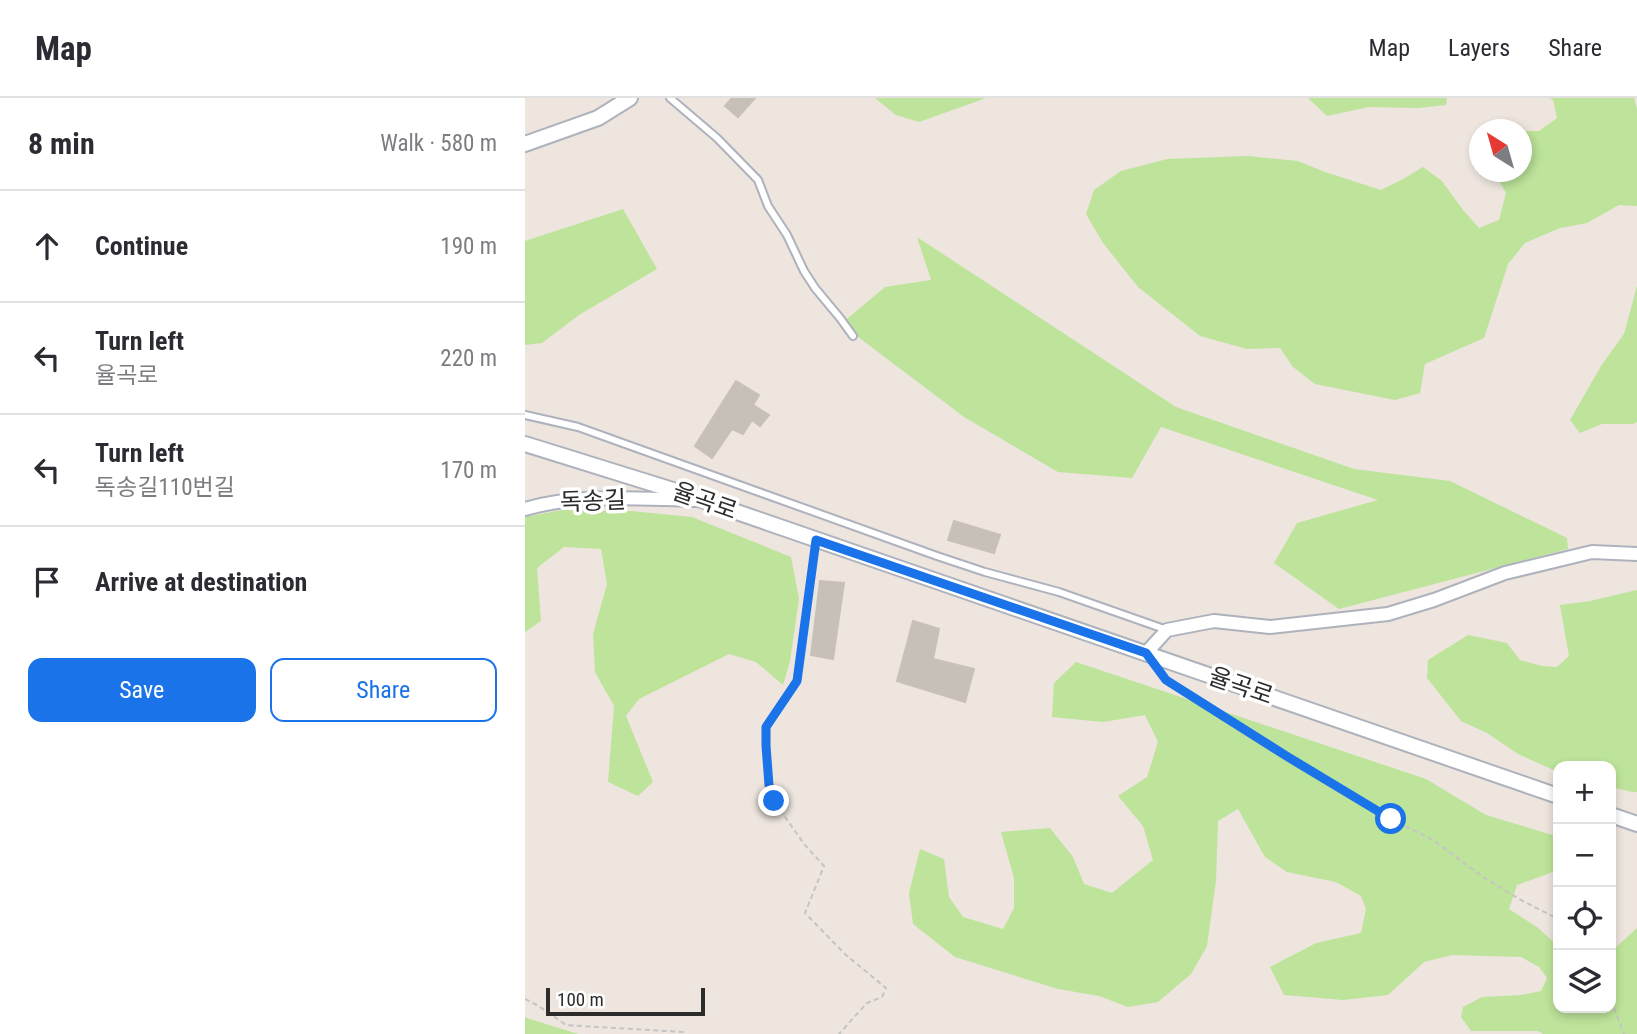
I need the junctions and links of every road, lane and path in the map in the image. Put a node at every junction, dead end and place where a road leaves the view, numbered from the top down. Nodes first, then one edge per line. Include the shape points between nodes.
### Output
1 (629, 98) edge
2 (670, 98) edge
3 (525, 144) edge
4 (853, 336) dead end
5 (525, 415) edge
6 (525, 444) edge
7 (703, 500) junction
8 (525, 509) edge
9 (816, 540) junction
10 (1637, 554) edge
11 (1167, 630) junction
12 (1146, 653) junction
13 (1159, 671) dead end
14 (1553, 794) edge
15 (1616, 816) edge
16 (1637, 824) edge
17 (1553, 916) edge
18 (525, 999) edge
19 (1616, 1013) edge
20 (686, 1034) edge
21 (839, 1034) edge
22 (1624, 1034) edge

1 - 3 street via 598,118
2 - 4 lane via 758,180 803,271
5 - 11 lane via 578,427 937,556
6 - 7 street, 율곡로
7 - 8 street, 독송길 via 591,499 547,502
7 - 9 street, 율곡로
9 - 12 street, 율곡로
9 - 21 path via 797,681 766,727 766,746 774,801 824,866 805,913 886,988 882,997 867,1003
10 - 11 street via 1592,552 1505,573 1388,614 1270,627 1214,621
11 - 12 street
12 - 14 street, 율곡로
13 - 17 path via 1166,680 1277,750 1433,840 1483,877
15 - 16 street
18 - 20 path via 566,1025
19 - 22 path

